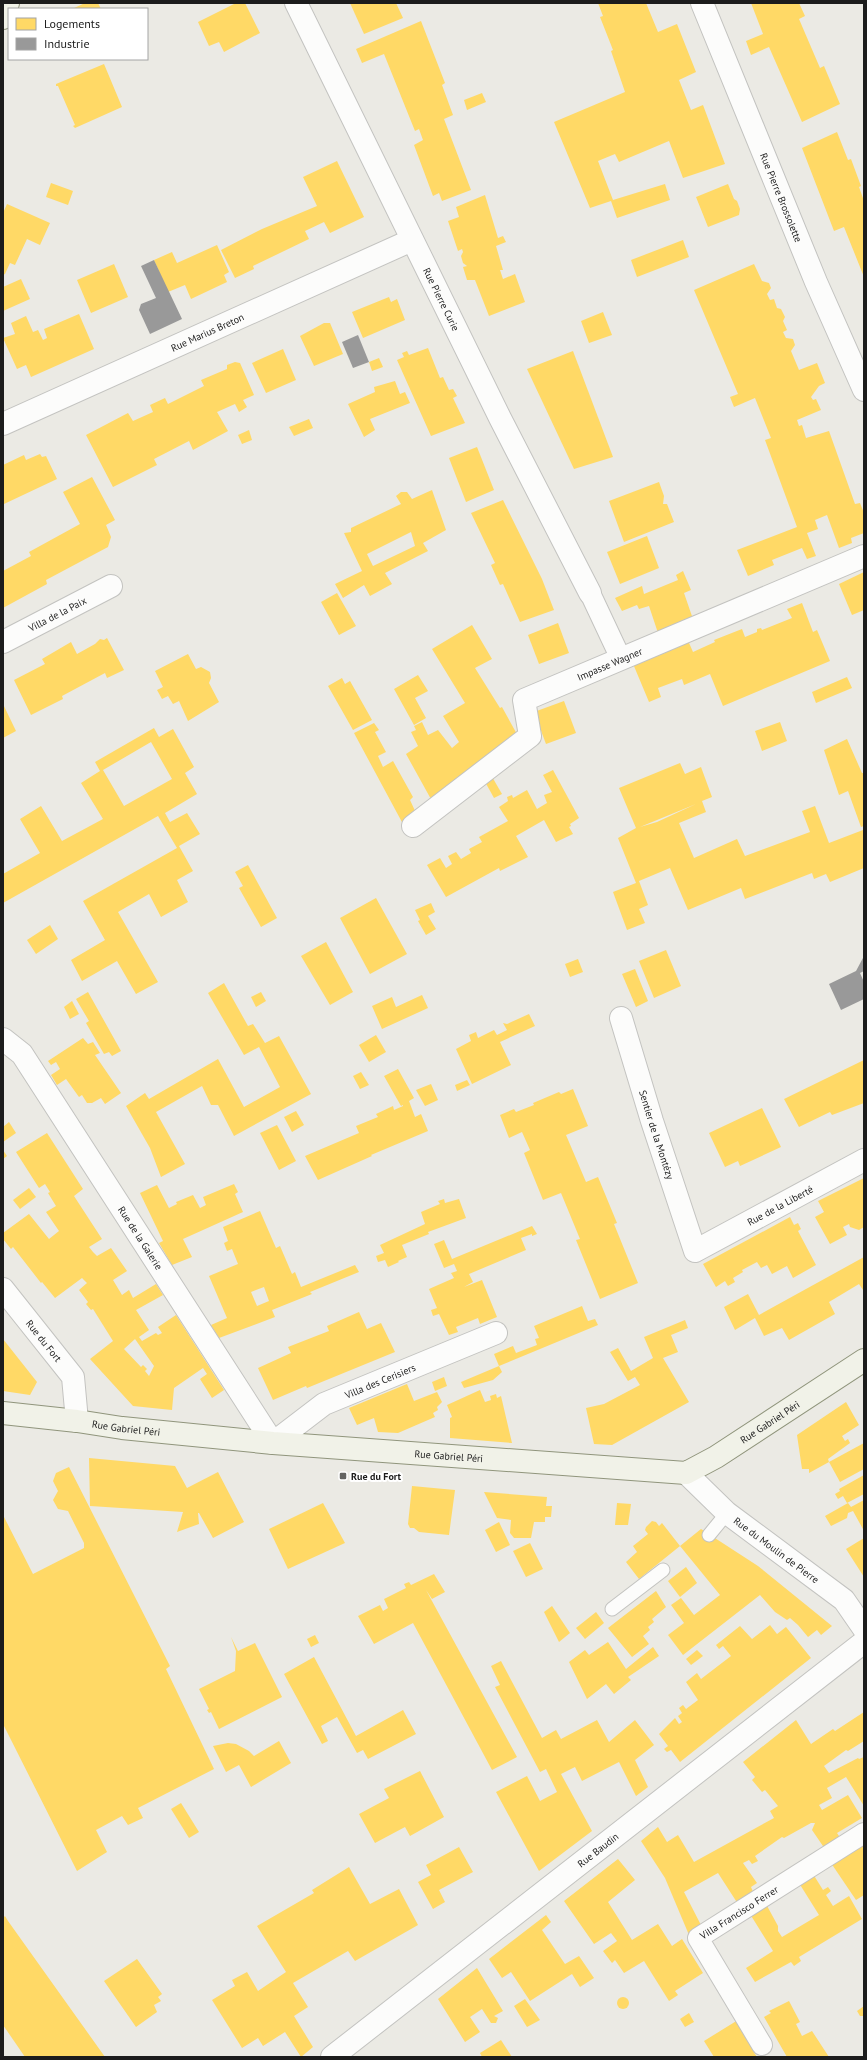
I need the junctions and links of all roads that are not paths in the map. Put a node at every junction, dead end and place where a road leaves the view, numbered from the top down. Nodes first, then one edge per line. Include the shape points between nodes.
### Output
1 (8, 3) edge
2 (296, 3) edge
3 (702, 3) edge
4 (3, 18) edge
5 (412, 240) junction
6 (864, 390) edge
7 (3, 424) edge
8 (864, 556) edge
9 (111, 586) dead end
10 (590, 593) joint
11 (3, 642) edge
12 (620, 659) junction
13 (413, 826) dead end
14 (621, 1018) dead end
15 (3, 1039) edge
16 (864, 1160) edge
17 (695, 1251) joint
18 (3, 1289) edge
19 (496, 1333) dead end
20 (864, 1360) edge
21 (3, 1413) edge
22 (77, 1421) junction
23 (273, 1443) junction
24 (686, 1473) junction
25 (726, 1513) junction
26 (709, 1534) dead end
27 (663, 1570) dead end
28 (612, 1609) dead end
29 (864, 1629) edge
30 (864, 1642) edge
31 (864, 1833) edge
32 (762, 2045) dead end
33 (332, 2057) edge

1 - 4 main road
2 - 5 street, Rue Pierre Curie
3 - 6 street, Rue Pierre Brossolette via 816,282
5 - 7 street, Rue Marius Breton
5 - 10 street, Rue Pierre Curie
8 - 12 street, Impasse Wagner
9 - 11 street, Villa de la Paix
10 - 12 street
12 - 13 street, Impasse Wagner via 524,700 530,736
14 - 17 street, Sentier de la Montézy
15 - 23 street, Rue de la Galerie via 22,1054
16 - 17 street, Rue de la Liberté
18 - 22 street, Rue du Fort via 73,1377
19 - 23 street, Villa des Cerisiers via 324,1404
20 - 24 main road, Rue Gabriel Péri via 716,1457
21 - 22 main road, Rue Gabriel Péri
22 - 23 main road, Rue Gabriel Péri
23 - 24 main road, Rue Gabriel Péri
24 - 25 street, Rue du Moulin de Pierre
25 - 26 lane
25 - 29 street, Rue du Moulin de Pierre via 844,1600
27 - 28 lane
30 - 33 street, Rue Baudin
31 - 32 street, Villa Francisco Ferrer via 698,1938

